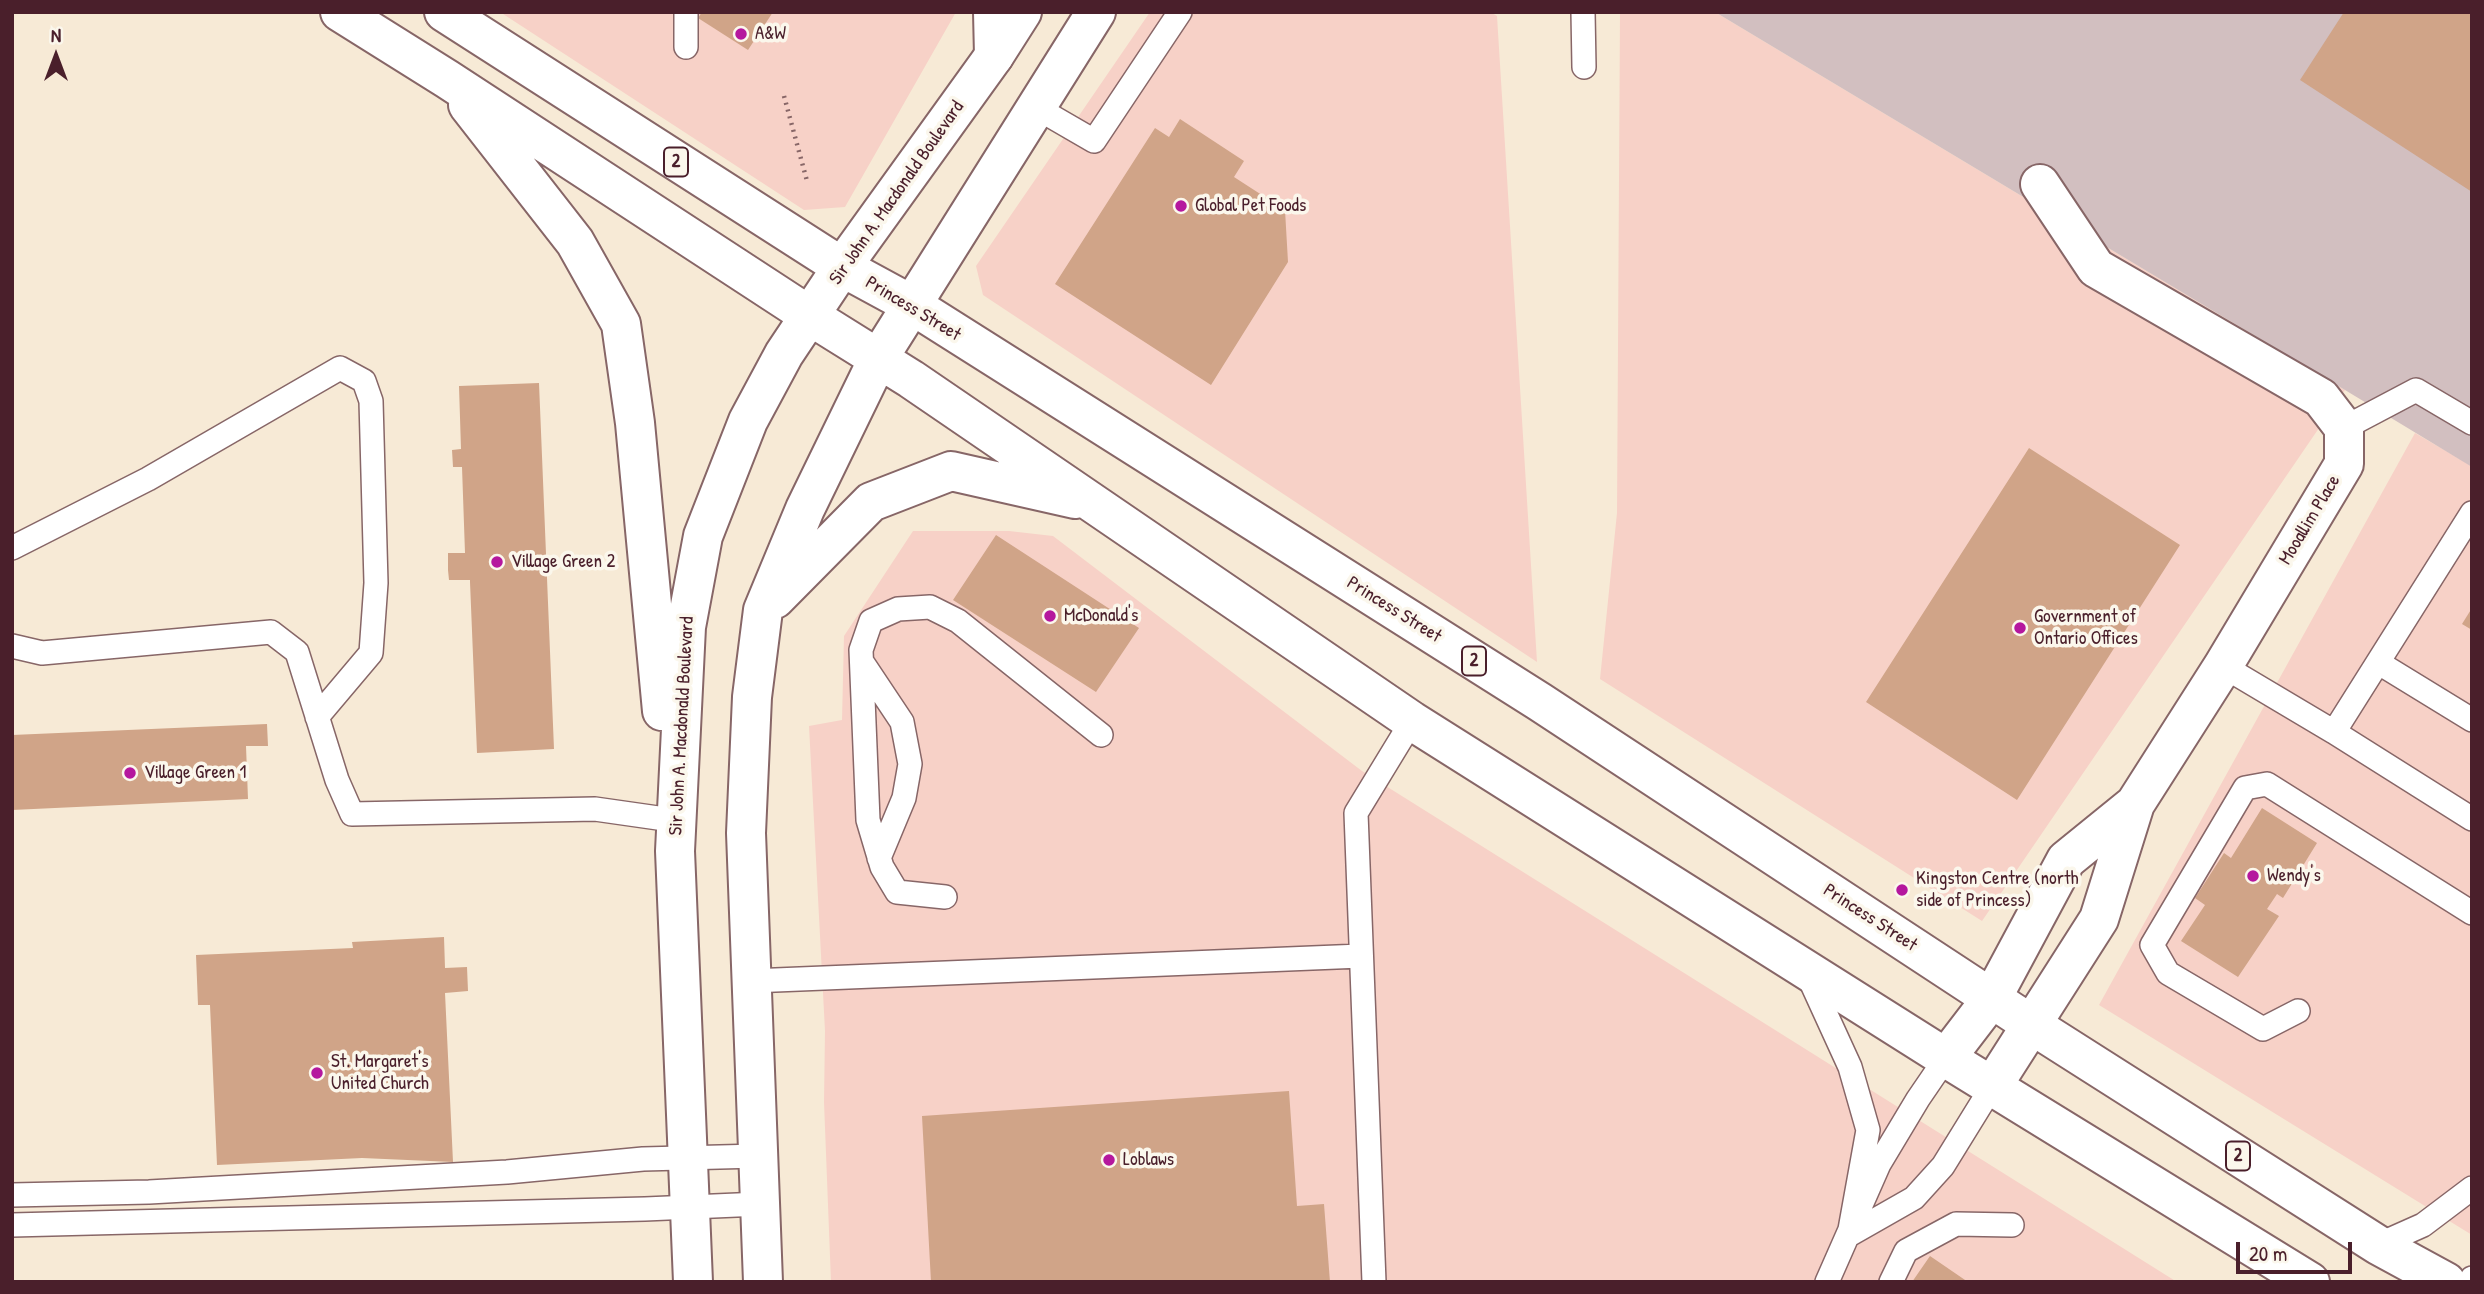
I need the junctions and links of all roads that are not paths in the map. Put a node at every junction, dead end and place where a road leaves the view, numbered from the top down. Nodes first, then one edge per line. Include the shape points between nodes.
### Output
1 (340, 12) edge
2 (444, 12) edge
3 (686, 12) edge
4 (993, 12) edge
5 (1022, 12) edge
6 (1096, 12) edge
7 (1180, 12) edge
8 (1583, 12) edge
9 (686, 47) dead end
10 (994, 56) junction
11 (1584, 67) dead end
12 (447, 79) junction
13 (1037, 108) junction
14 (2040, 184) dead end
15 (842, 267) junction
16 (912, 305) junction
17 (810, 316) junction
18 (878, 359) junction
19 (2472, 423) edge
20 (2344, 428) junction
21 (1095, 503) junction
22 (2472, 513) edge
23 (12, 548) edge
24 (763, 610) junction
25 (12, 646) edge
26 (861, 662) junction
27 (2379, 663) junction
28 (2223, 666) junction
29 (317, 717) junction
30 (2472, 720) edge
31 (1412, 721) junction
32 (2334, 732) junction
33 (1101, 735) dead end
34 (2135, 804) junction
35 (2472, 819) edge
36 (674, 835) junction
37 (879, 858) junction
38 (945, 897) dead end
39 (2472, 913) edge
40 (1361, 956) junction
41 (1805, 967) junction
42 (751, 981) junction
43 (1992, 998) junction
44 (2298, 1011) dead end
45 (2032, 1025) junction
46 (1946, 1058) junction
47 (1993, 1085) junction
48 (758, 1156) junction
49 (687, 1158) junction
50 (2472, 1188) edge
51 (12, 1195) edge
52 (760, 1204) junction
53 (689, 1207) junction
54 (12, 1225) edge
55 (2012, 1225) dead end
56 (1849, 1235) junction
57 (2378, 1245) junction
58 (693, 1282) edge
59 (763, 1282) edge
60 (1374, 1282) edge
61 (1826, 1282) edge
62 (1891, 1282) edge
63 (2310, 1282) edge
64 (2446, 1282) edge

1 - 12 main road
2 - 15 main road, Princess Street / 2
3 - 9 lane
4 - 10 main road
5 - 10 main road, Sir John A. Macdonald Boulevard
6 - 13 main road
7 - 13 lane via 1094,141
8 - 11 lane
10 - 15 main road, Sir John A. Macdonald Boulevard
12 - 17 main road
12 - 36 main road via 575,242 621,324 635,423
13 - 16 main road
14 - 20 main road via 2096,268 2321,398
15 - 16 main road, Princess Street / 2
15 - 17 main road, Sir John A. Macdonald Boulevard
16 - 18 main road
16 - 43 main road, Princess Street / 2 via 1540,702
17 - 18 main road
17 - 36 main road, Sir John A. Macdonald Boulevard via 748,421 703,536 686,627
18 - 21 main road
18 - 24 main road via 804,509
19 - 20 lane via 2416,390
20 - 28 main road, Mooallim Place via 2344,464
21 - 24 main road via 951,471 871,502
21 - 31 main road
22 - 27 lane
23 - 29 lane via 148,479 341,369 364,381 372,401 376,583 372,653
24 - 42 main road via 752,697 746,833
25 - 29 lane via 42,653 271,632 297,652
26 - 33 lane via 871,621 898,608 930,607 958,621
26 - 37 lane via 868,820
26 - 37 lane via 902,722 910,764 904,798
27 - 30 lane
27 - 32 lane
28 - 32 lane
28 - 34 main road, Mooallim Place
29 - 36 lane via 352,814 595,809
31 - 40 lane via 1356,813
31 - 41 main road
32 - 35 lane
34 - 43 main road, Mooallim Place via 2066,860
34 - 45 main road, Mooallim Place via 2099,919
36 - 49 main road, Sir John A. Macdonald Boulevard
37 - 38 lane via 897,892
39 - 44 lane via 2267,784 2245,788 2152,945 2168,973 2263,1029
40 - 42 lane
40 - 60 lane
41 - 46 main road
41 - 56 lane via 1850,1067 1868,1130
42 - 48 main road
43 - 45 main road, Princess Street / 2
43 - 46 main road, Mooallim Place
45 - 47 main road, Mooallim Place
45 - 57 main road, Princess Street / 2
46 - 47 main road
46 - 56 lane via 1879,1164
47 - 56 lane via 1942,1166 1914,1198
47 - 63 main road
48 - 49 lane
48 - 52 main road
49 - 51 lane via 466,1175
49 - 53 main road, Sir John A. Macdonald Boulevard
50 - 57 lane via 2423,1225
52 - 53 lane
52 - 59 main road
53 - 54 lane
53 - 58 main road, Sir John A. Macdonald Boulevard
55 - 62 lane via 1955,1224 1906,1251
56 - 61 lane
57 - 64 main road, Princess Street / 2

